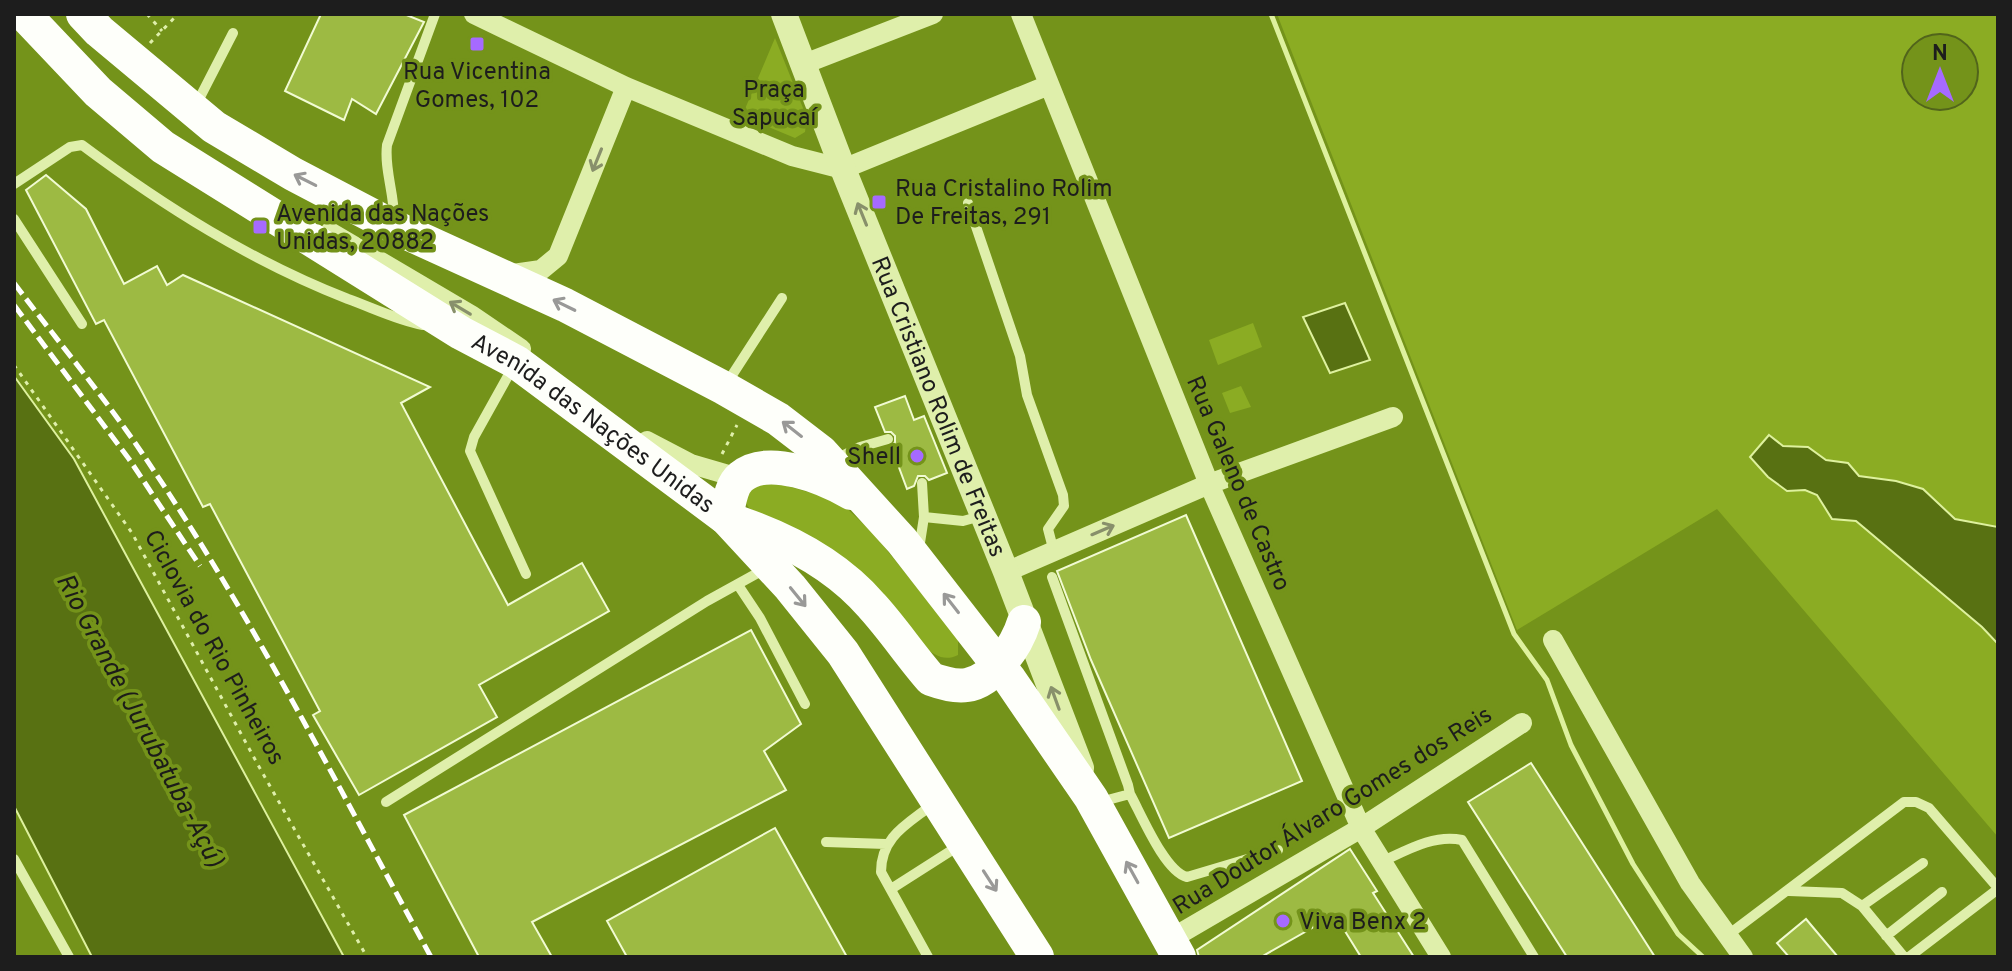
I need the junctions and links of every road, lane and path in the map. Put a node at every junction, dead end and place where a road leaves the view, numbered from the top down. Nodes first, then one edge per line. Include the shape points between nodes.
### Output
1 (24, 14) edge
2 (47, 14) edge
3 (83, 14) edge
4 (147, 14) edge
5 (178, 14) edge
6 (435, 14) edge
7 (474, 14) edge
8 (784, 14) edge
9 (933, 14) edge
10 (1021, 14) edge
11 (162, 31) junction
12 (233, 33) dead end
13 (133, 60) junction
14 (804, 64) junction
15 (1049, 85) junction
16 (626, 87) junction
17 (194, 110) junction
18 (843, 169) junction
19 (14, 184) edge
20 (968, 203) dead end
21 (14, 219) edge
22 (394, 227) junction
23 (501, 276) junction
24 (782, 298) dead end
25 (82, 324) dead end
26 (461, 333) junction
27 (516, 362) junction
28 (14, 365) edge
29 (737, 395) junction
30 (1393, 417) dead end
31 (888, 439) dead end
32 (830, 462) junction
33 (728, 475) junction
34 (922, 483) dead end
35 (1209, 484) junction
36 (869, 503) junction
37 (983, 515) junction
38 (924, 517) junction
39 (726, 518) junction
40 (1054, 552) junction
41 (917, 559) junction
42 (771, 566) junction
43 (1006, 572) junction
44 (526, 574) dead end
45 (1052, 577) dead end
46 (738, 585) junction
47 (1024, 622) junction
48 (1553, 640) dead end
49 (998, 664) junction
50 (805, 704) dead end
51 (1522, 723) dead end
52 (1130, 794) junction
53 (938, 800) junction
54 (1093, 801) junction
55 (386, 802) dead end
56 (1361, 828) junction
57 (826, 842) dead end
58 (965, 842) junction
59 (886, 844) junction
60 (1278, 850) dead end
61 (14, 859) edge
62 (1381, 862) junction
63 (1923, 863) dead end
64 (891, 889) junction
65 (1998, 889) edge
66 (1789, 891) junction
67 (1942, 892) dead end
68 (1862, 906) junction
69 (1886, 936) junction
70 (1174, 949) edge
71 (1737, 950) edge
72 (69, 957) edge
73 (367, 957) edge
74 (928, 957) edge
75 (1037, 957) edge
76 (1441, 957) edge
77 (1534, 957) edge
78 (1906, 957) edge

1 - 26 highway, Avenida das Nações Unidas via 98,92 163,147
33 -> 2 street via 669,454 471,315 161,129 116,93
3 - 13 highway
4 - 11 path
5 - 11 path
6 - 22 lane via 387,145
7 - 16 street
8 - 14 street, Rua Cristiano Rolim de Freitas
9 - 14 street
10 - 15 street, Rua Galeno de Castro
11 - 13 path
12 - 17 lane
13 - 17 highway
14 - 18 street, Rua Cristiano Rolim de Freitas
15 - 18 street
15 - 35 street, Rua Galeno de Castro
16 - 18 street via 792,156
16 -> 23 street via 558,256 541,270
22 -> 17 highway via 293,174
37 -> 18 street, Rua Cristiano Rolim de Freitas via 940,421
19 - 26 lane via 70,147 82,145 164,204 281,271 407,322
20 - 40 lane via 1063,495 1064,506 1048,529
21 - 25 lane
22 - 23 highway
29 -> 23 highway
24 - 29 lane
26 - 27 highway, Avenida das Nações Unidas
27 - 39 highway, Avenida das Nações Unidas
27 - 44 lane via 470,451
28 - 73 path, Ciclovia do Rio Pinheiros via 132,533
32 -> 29 highway via 778,419
29 - 33 path via 720,457
30 - 35 street
31 - 32 lane
32 - 36 highway
33 - 36 highway via 777,468 805,472
33 - 39 highway
34 - 38 lane
40 -> 35 street
35 - 56 street, Rua Galeno de Castro
36 - 41 highway
37 - 38 lane via 963,521
37 - 43 street, Rua Cristiano Rolim de Freitas
38 - 41 lane
39 - 42 highway, Avenida das Nações Unidas
39 - 49 highway via 773,534 849,582 931,679 967,685
40 - 43 street
49 -> 41 highway
42 - 46 lane
42 -> 53 highway, Avenida das Nações Unidas via 843,653
43 - 47 street, Rua Cristiano Rolim de Freitas
45 - 52 lane
46 - 50 lane
46 - 55 lane
47 - 49 highway via 1019,638
54 -> 47 street, Rua Cristiano Rolim de Freitas
48 - 71 street via 1690,883
49 - 54 highway
51 - 56 street, Rua Doutor Álvaro Gomes dos Reis
52 - 54 lane
52 - 60 lane via 1181,875
53 - 58 highway, Avenida das Nações Unidas
53 - 59 lane
70 -> 54 highway
56 - 62 street, Rua Galeno de Castro
56 - 70 street, Rua Doutor Álvaro Gomes dos Reis
57 - 59 lane
58 - 64 lane
58 -> 75 highway, Avenida das Nações Unidas
59 - 64 lane via 881,872
61 - 72 lane
62 - 76 street, Rua Galeno de Castro
62 - 77 lane via 1446,836 1462,840
63 - 68 lane
64 - 74 lane
65 - 66 lane via 1929,808 1904,802
65 - 78 lane
66 - 68 lane via 1842,893
66 - 71 lane via 1753,913
67 - 69 lane
68 - 69 lane
69 - 78 lane

